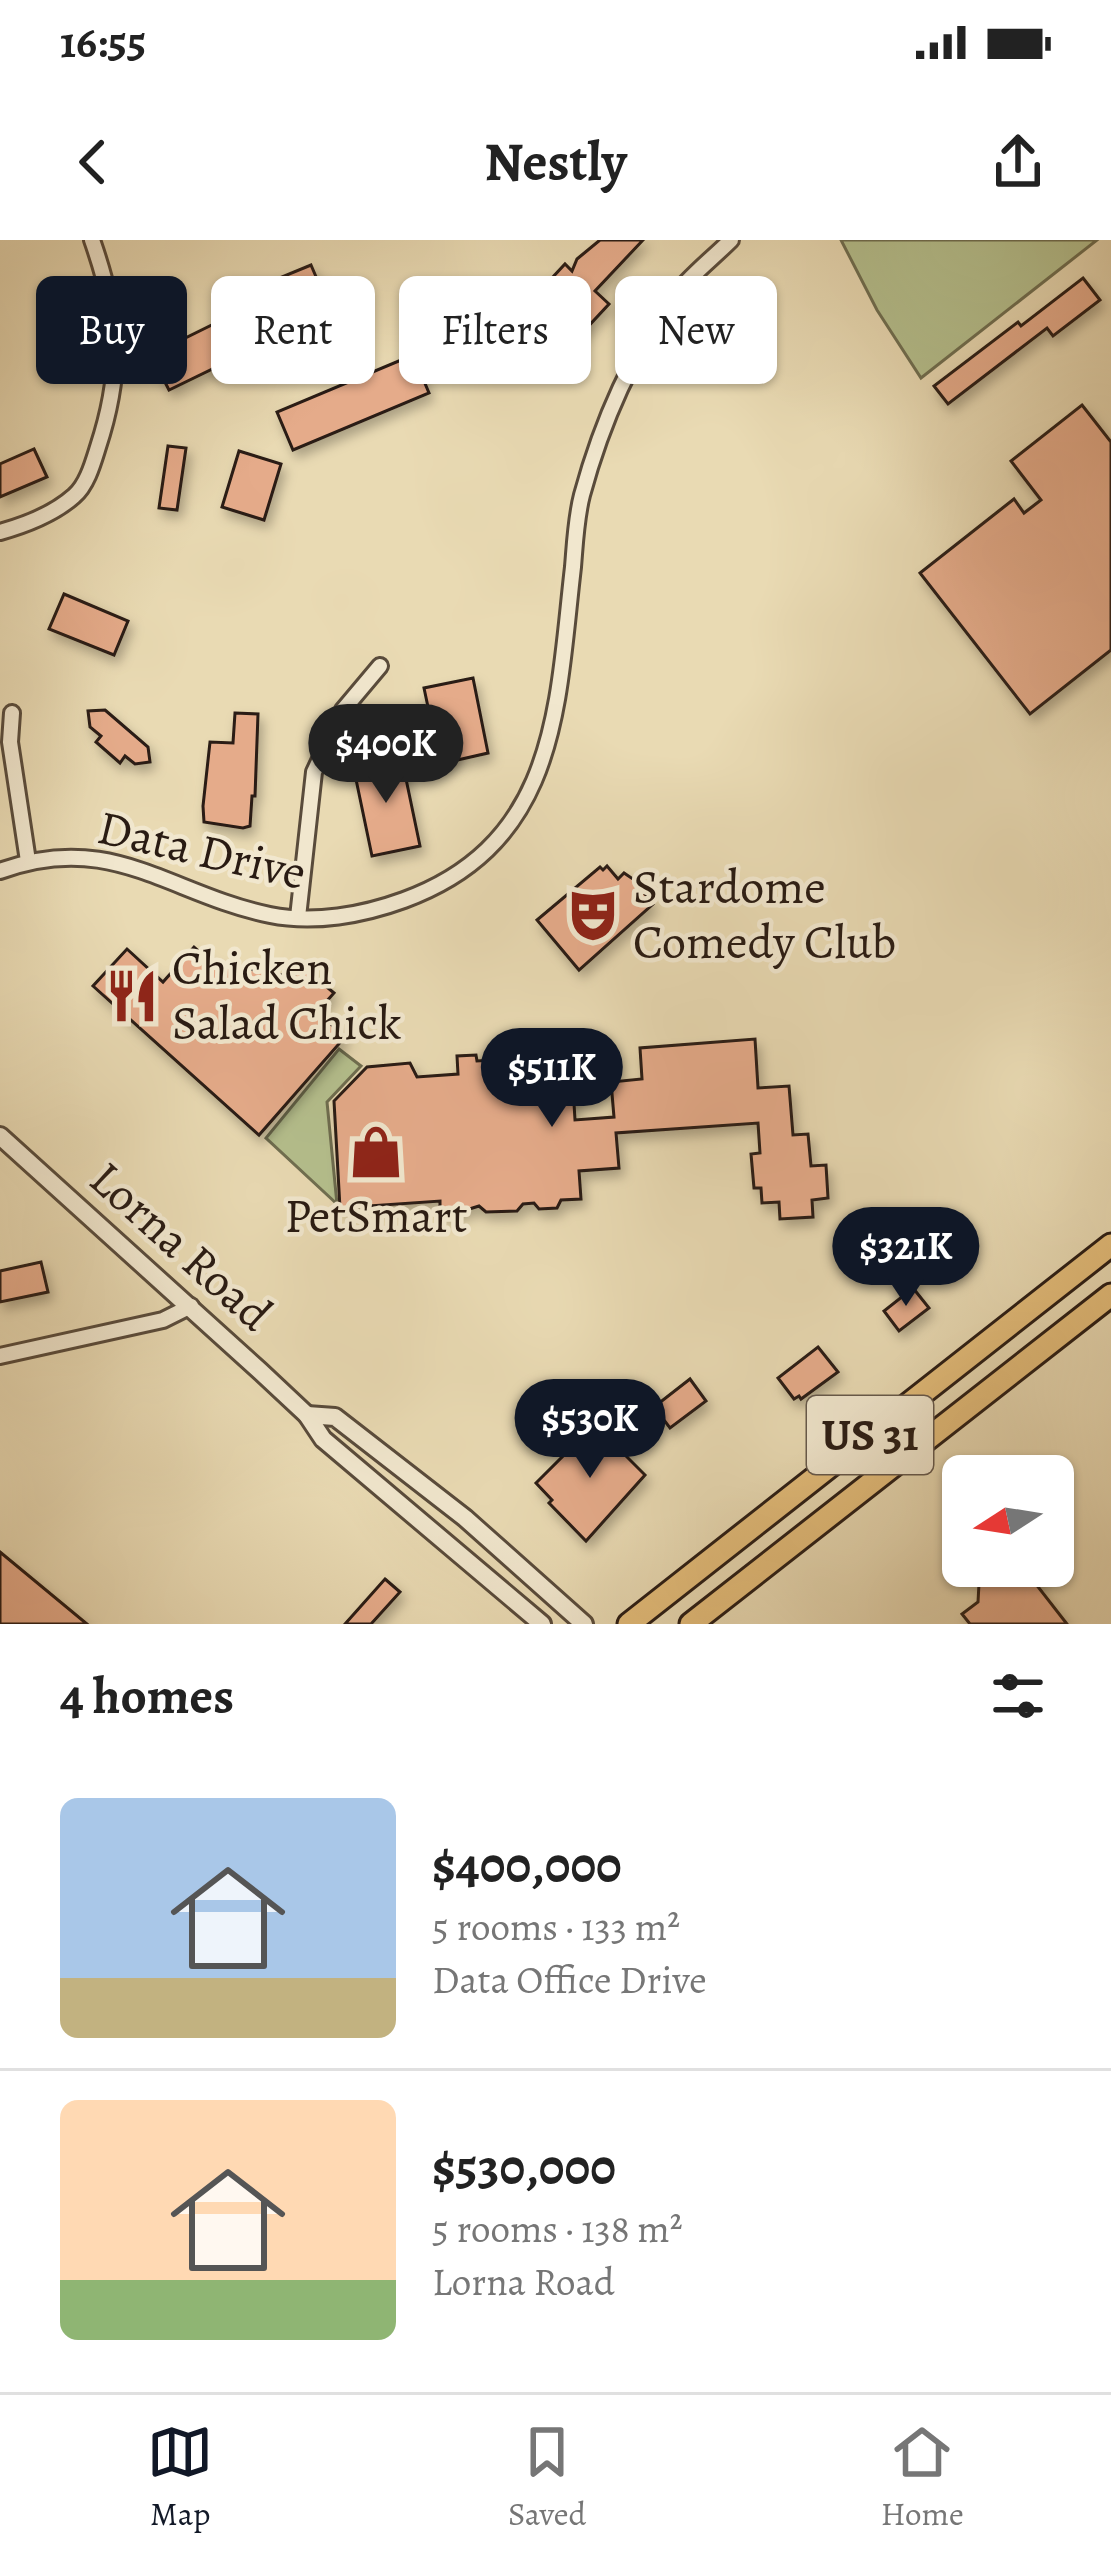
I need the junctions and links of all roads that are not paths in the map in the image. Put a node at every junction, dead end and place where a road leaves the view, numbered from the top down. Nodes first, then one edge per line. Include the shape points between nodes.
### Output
1 (92, 240) edge
2 (730, 240) edge
3 (0, 532) edge
4 (380, 666) dead end
5 (12, 713) dead end
6 (28, 861) junction
7 (0, 871) edge
8 (298, 917) junction
9 (0, 1136) edge
10 (1111, 1245) edge
11 (1111, 1295) edge
12 (191, 1306) junction
13 (0, 1357) edge
14 (307, 1415) junction
15 (725, 1597) junction
16 (516, 1602) junction
17 (527, 1624) edge
18 (542, 1624) edge
19 (584, 1624) edge
20 (629, 1624) edge
21 (691, 1624) edge
22 (710, 1624) edge

1 - 3 street via 110,292 117,359 104,431 76,495
2 - 8 street, Data Drive via 674,295 620,383 581,497 547,756 517,814 472,861 424,892 368,912
4 - 8 street via 344,710 314,772
5 - 6 street
6 - 7 street, Data Drive
6 - 8 street, Data Drive via 99,857
9 - 12 street, Lorna Road
10 - 20 main road, US 31
11 - 15 main road, US 31
12 - 13 street via 163,1320
12 - 14 street, Lorna Road
14 - 16 street, Lorna Road via 322,1439
14 - 19 street, Lorna Road via 334,1417
15 - 21 main road, US 31
15 - 22 main road
16 - 17 street
16 - 18 street, Lorna Road

